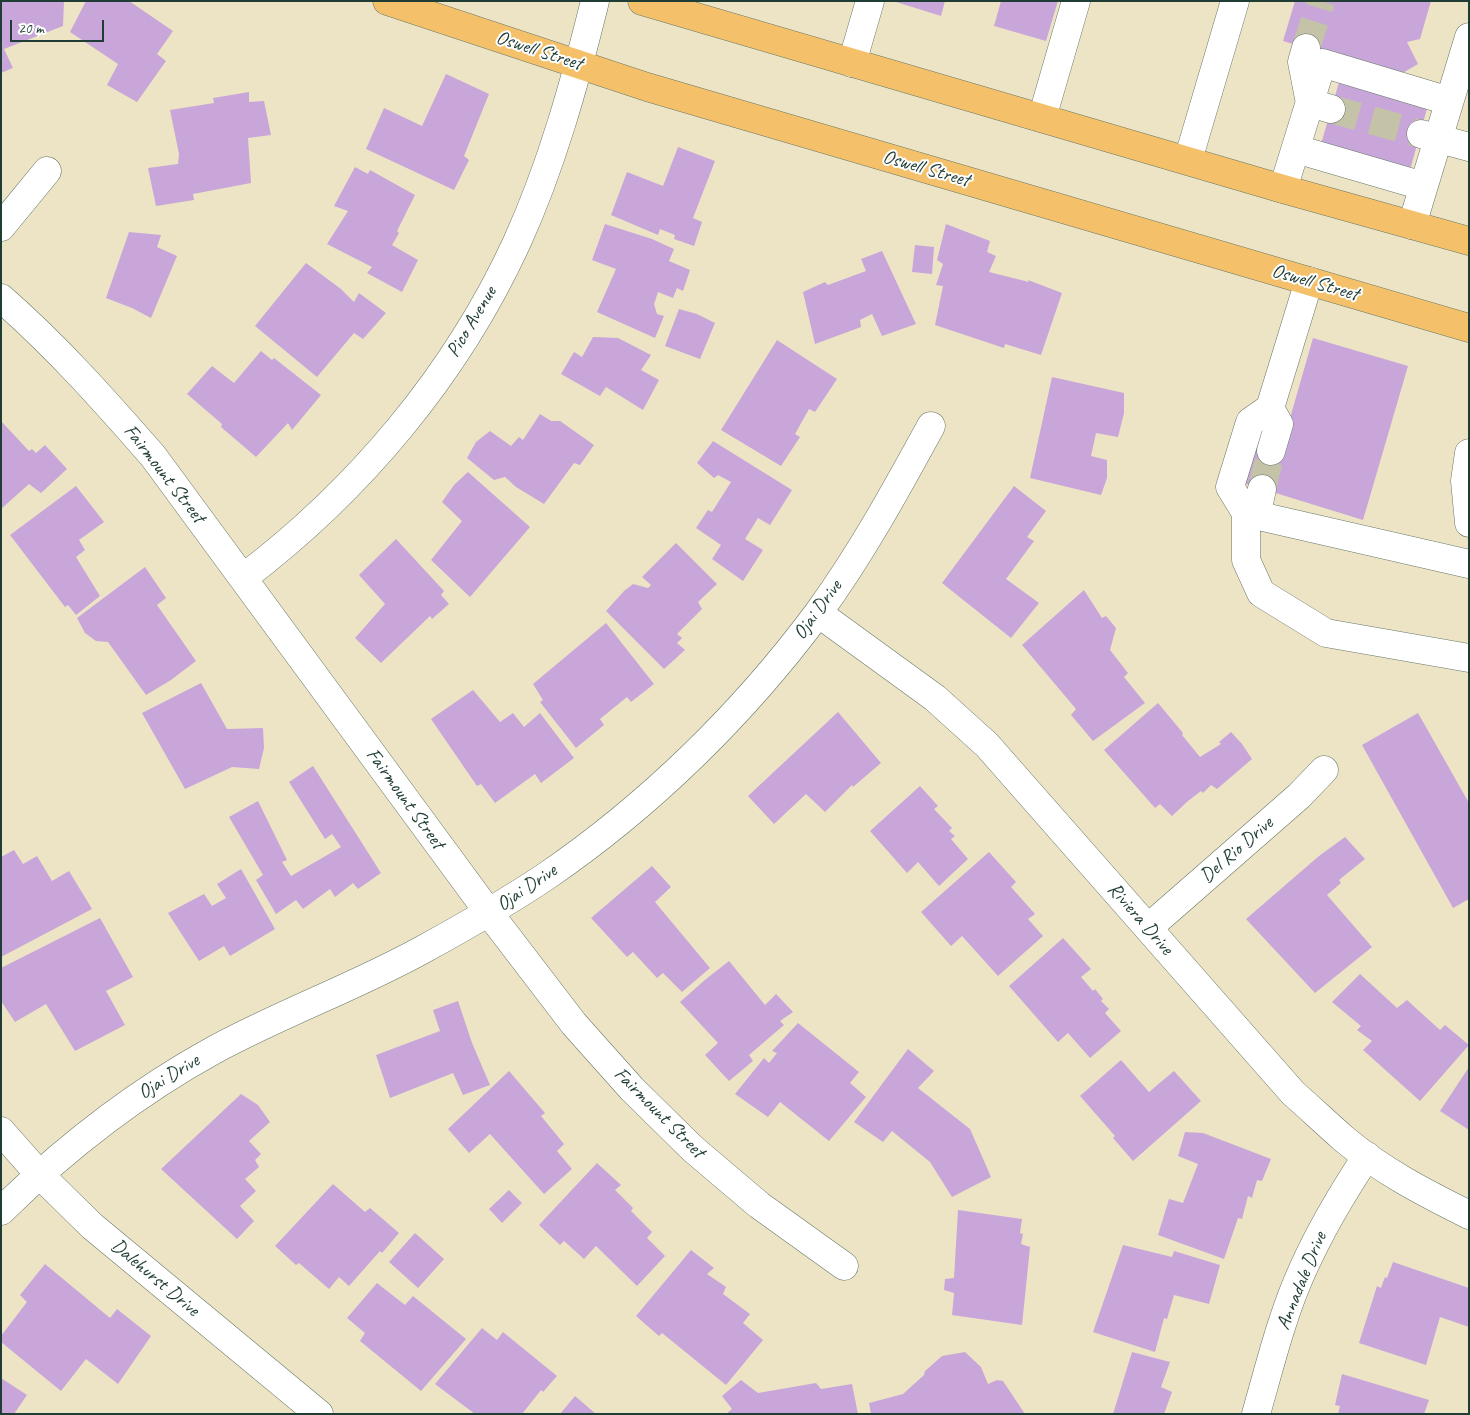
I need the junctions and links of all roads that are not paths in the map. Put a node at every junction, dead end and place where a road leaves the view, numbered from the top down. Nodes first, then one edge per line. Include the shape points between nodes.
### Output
1 (387, 1) edge
2 (595, 1) edge
3 (642, 1) edge
4 (870, 1) edge
5 (1076, 1) edge
6 (1235, 1) edge
7 (1469, 36) edge
8 (1306, 48) tunnel mouth
9 (852, 63) junction
10 (579, 64) junction
11 (1449, 101) junction
12 (1321, 106) junction
13 (1042, 118) junction
14 (1429, 136) junction
15 (1469, 148) edge
16 (1296, 149) junction
17 (1188, 160) junction
18 (47, 172) dead end
19 (1423, 186) junction
20 (1283, 189) junction
21 (1412, 225) junction
22 (1, 227) edge
23 (1469, 241) edge
24 (1309, 281) junction
25 (1, 298) edge
26 (1469, 328) edge
27 (1270, 408) junction
28 (931, 426) dead end
29 (1271, 451) tunnel mouth
30 (1469, 453) edge
31 (1262, 489) tunnel mouth
32 (1246, 513) junction
33 (1469, 523) edge
34 (1469, 564) edge
35 (243, 578) junction
36 (818, 612) junction
37 (1469, 658) edge
38 (1324, 770) dead end
39 (489, 913) junction
40 (1148, 928) junction
41 (1, 1131) edge
42 (1367, 1156) junction
43 (39, 1174) junction
44 (1, 1211) edge
45 (1469, 1215) edge
46 (844, 1266) dead end
47 (319, 1414) edge
48 (1256, 1414) edge

1 - 10 main road, Oswell Street
2 - 10 street, Pico Avenue
3 - 9 main road
4 - 9 street
5 - 13 street
6 - 17 street
7 - 11 street
8 - 12 street via 1302,62
9 - 13 main road
10 - 24 main road, Oswell Street via 657,90
10 - 35 street, Pico Avenue via 545,172 517,241 483,308 443,371 388,443 326,508
11 - 12 street via 1322,63
11 - 14 street
12 - 16 street
13 - 17 main road
14 - 15 street
14 - 19 street
16 - 19 street
16 - 20 street
17 - 20 main road
18 - 22 street
19 - 21 street
20 - 21 main road
21 - 23 main road
24 - 26 main road, Oswell Street
24 - 27 street
25 - 35 street, Fairmount Street via 34,326 153,456
27 - 29 street via 1279,424
27 - 32 street via 1250,422 1230,487
28 - 36 street, Ojai Drive via 880,521
30 - 33 street via 1465,482
31 - 32 street via 1259,503
32 - 34 street
32 - 37 street via 1246,560 1261,592 1326,633
35 - 39 street, Fairmount Street
36 - 39 street, Ojai Drive via 768,675 701,748 626,816 547,876
36 - 40 street, Riviera Drive via 935,698 987,745
38 - 40 street, Del Rio Drive
39 - 43 street, Ojai Drive via 419,952 216,1049 143,1092 90,1130
39 - 46 street, Fairmount Street via 574,1024 638,1096 693,1149 759,1205
40 - 42 street, Riviera Drive via 1293,1093
41 - 43 street, Dalehurst Drive
42 - 45 street, Riviera Drive via 1417,1189
42 - 48 street, Annadale Drive via 1334,1206 1302,1269
43 - 44 street, Ojai Drive
43 - 47 street, Dalehurst Drive via 92,1226

